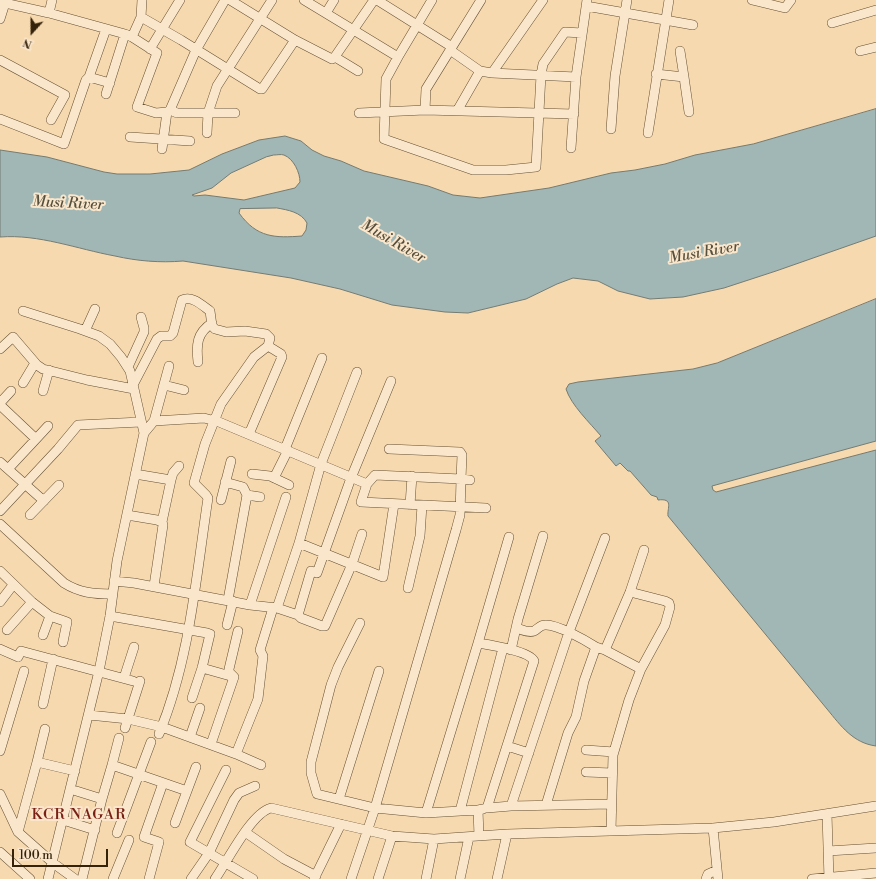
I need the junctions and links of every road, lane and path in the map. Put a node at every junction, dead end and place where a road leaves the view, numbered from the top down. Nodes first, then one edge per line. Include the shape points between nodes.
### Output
1 (52, 0) edge
2 (142, 0) edge
3 (180, 0) edge
4 (224, 0) edge
5 (230, 0) edge
6 (272, 0) edge
7 (304, 0) edge
8 (334, 0) edge
9 (432, 0) edge
10 (480, 0) edge
11 (543, 0) edge
12 (627, 0) edge
13 (669, 0) edge
14 (753, 0) edge
15 (791, 0) edge
16 (4, 1) edge
17 (379, 1) edge
18 (587, 3) edge
19 (876, 10) edge
20 (49, 13) junction
21 (326, 13) junction
22 (625, 13) junction
23 (141, 18) junction
24 (260, 18) junction
25 (0, 19) edge
26 (665, 20) junction
27 (832, 23) dead end
28 (416, 25) junction
29 (693, 25) dead end
30 (106, 29) junction
31 (162, 29) junction
32 (354, 31) junction
33 (582, 33) junction
34 (129, 35) junction
35 (295, 40) junction
36 (876, 47) edge
37 (451, 48) junction
38 (150, 49) junction
39 (196, 50) junction
40 (680, 51) dead end
41 (860, 51) dead end
42 (335, 57) junction
43 (398, 57) junction
44 (0, 60) edge
45 (228, 69) junction
46 (358, 71) dead end
47 (480, 71) junction
48 (492, 73) junction
49 (656, 74) junction
50 (541, 75) junction
51 (576, 77) junction
52 (684, 77) junction
53 (89, 78) junction
54 (110, 83) junction
55 (106, 94) dead end
56 (425, 110) junction
57 (168, 111) junction
58 (386, 111) junction
59 (457, 111) junction
60 (538, 112) junction
61 (689, 112) dead end
62 (208, 113) junction
63 (235, 113) dead end
64 (360, 113) dead end
65 (574, 114) junction
66 (0, 118) edge
67 (52, 120) dead end
68 (611, 129) dead end
69 (648, 133) dead end
70 (207, 134) dead end
71 (130, 138) dead end
72 (163, 140) junction
73 (190, 142) dead end
74 (571, 148) dead end
75 (162, 150) dead end
76 (95, 309) dead end
77 (23, 311) dead end
78 (141, 317) dead end
79 (212, 323) junction
80 (85, 331) junction
81 (268, 346) junction
82 (0, 349) edge
83 (322, 358) dead end
84 (198, 362) dead end
85 (35, 363) junction
86 (169, 366) dead end
87 (128, 367) junction
88 (49, 370) junction
89 (357, 372) dead end
90 (391, 382) dead end
91 (23, 383) dead end
92 (164, 385) junction
93 (134, 387) junction
94 (184, 390) dead end
95 (11, 391) dead end
96 (43, 391) dead end
97 (0, 404) edge
98 (215, 420) junction
99 (154, 421) junction
100 (141, 422) junction
101 (48, 426) dead end
102 (144, 433) junction
103 (249, 434) junction
104 (36, 439) junction
105 (389, 449) dead end
106 (286, 450) junction
107 (231, 461) dead end
108 (0, 462) edge
109 (321, 464) junction
110 (178, 466) dead end
111 (8, 469) junction
112 (135, 474) junction
113 (252, 474) dead end
114 (412, 476) junction
115 (274, 478) junction
116 (351, 478) junction
117 (465, 479) junction
118 (171, 480) junction
119 (225, 482) junction
120 (25, 484) junction
121 (289, 484) dead end
122 (367, 484) junction
123 (59, 485) dead end
124 (247, 495) junction
125 (260, 497) dead end
126 (286, 497) dead end
127 (221, 500) dead end
128 (44, 501) junction
129 (394, 504) junction
130 (410, 505) junction
131 (422, 505) junction
132 (460, 507) junction
133 (486, 508) dead end
134 (0, 511) edge
135 (30, 515) dead end
136 (127, 515) junction
137 (162, 522) junction
138 (0, 524) edge
139 (362, 534) dead end
140 (543, 536) dead end
141 (509, 537) dead end
142 (605, 538) dead end
143 (299, 544) junction
144 (644, 550) dead end
145 (325, 553) junction
146 (352, 564) junction
147 (0, 571) edge
148 (114, 581) junction
149 (13, 585) junction
150 (154, 586) junction
151 (408, 588) dead end
152 (630, 592) junction
153 (112, 594) junction
154 (194, 594) junction
155 (230, 600) junction
156 (0, 602) edge
157 (32, 602) junction
158 (250, 605) junction
159 (275, 608) junction
160 (298, 615) junction
161 (50, 616) junction
162 (110, 616) junction
163 (360, 623) dead end
164 (227, 625) dead end
165 (516, 628) junction
166 (7, 630) dead end
167 (189, 630) junction
168 (238, 631) dead end
169 (569, 632) junction
170 (43, 634) dead end
171 (63, 642) dead end
172 (478, 643) junction
173 (134, 647) dead end
174 (507, 649) junction
175 (600, 649) junction
176 (1, 652) edge
177 (53, 659) junction
178 (202, 668) junction
179 (641, 669) junction
180 (24, 671) dead end
181 (99, 671) junction
182 (379, 671) dead end
183 (234, 677) junction
184 (132, 680) junction
185 (192, 698) dead end
186 (43, 704) dead end
187 (200, 708) dead end
188 (89, 715) junction
189 (128, 719) junction
190 (125, 728) dead end
191 (45, 729) dead end
192 (160, 730) junction
193 (190, 737) junction
194 (119, 738) dead end
195 (151, 742) dead end
196 (212, 744) junction
197 (507, 746) junction
198 (586, 750) dead end
199 (0, 751) edge
200 (614, 752) junction
201 (529, 753) junction
202 (236, 754) junction
203 (37, 762) junction
204 (112, 765) junction
205 (261, 765) dead end
206 (196, 767) dead end
207 (226, 770) dead end
208 (75, 771) junction
209 (586, 772) dead end
210 (612, 773) junction
211 (139, 774) junction
212 (163, 783) junction
213 (255, 786) dead end
214 (70, 789) junction
215 (187, 791) junction
216 (0, 794) edge
217 (102, 799) junction
218 (339, 799) junction
219 (546, 805) junction
220 (511, 806) junction
221 (876, 806) edge
222 (612, 807) junction
223 (374, 810) junction
224 (460, 811) junction
225 (481, 811) junction
226 (426, 813) junction
227 (828, 814) junction
228 (63, 820) junction
229 (175, 823) dead end
230 (341, 824) junction
231 (369, 826) junction
232 (714, 828) junction
233 (95, 830) junction
234 (611, 831) junction
235 (18, 832) junction
236 (245, 832) junction
237 (117, 833) dead end
238 (507, 834) junction
239 (392, 836) junction
240 (479, 836) junction
241 (469, 837) junction
242 (434, 839) junction
243 (128, 840) dead end
244 (876, 848) edge
245 (828, 851) junction
246 (0, 852) edge
247 (217, 857) junction
248 (52, 866) junction
249 (876, 873) edge
250 (717, 874) edge
251 (27, 878) edge
252 (315, 878) edge
253 (829, 878) edge
254 (48, 879) edge
255 (75, 879) edge
256 (82, 879) edge
257 (113, 879) edge
258 (149, 879) edge
259 (190, 879) edge
260 (215, 879) edge
261 (253, 879) edge
262 (351, 879) edge
263 (378, 879) edge
264 (426, 879) edge
265 (460, 879) edge
266 (496, 879) edge
267 (706, 879) edge
268 (812, 879) edge

1 - 20 street
2 - 23 street
3 - 31 street
4 - 39 street
5 - 24 street
6 - 24 street
7 - 21 street
8 - 21 street
9 - 28 street
10 - 37 street
11 - 48 street
12 - 22 street
13 - 26 street
14 - 15 street via 785,8
16 - 20 street
16 - 25 street
17 - 28 street
17 - 32 street
18 - 22 street
18 - 33 street
19 - 27 street
20 - 30 street
21 - 32 street
22 - 26 street
22 - 68 street via 615,76
23 - 31 street
23 - 34 street
24 - 35 street
24 - 45 street
26 - 29 street
26 - 49 street
28 - 37 street
28 - 43 street
30 - 34 street
30 - 53 street
31 - 38 street
31 - 39 street
32 - 42 street
32 - 43 street
33 - 50 street via 565,32 543,64
33 - 51 street
34 - 38 street
34 - 54 street
35 - 42 street via 329,58
35 - 45 street via 262,89
36 - 41 street
37 - 47 street
37 - 56 street via 426,89
38 - 57 street via 157,54 137,107 156,113
39 - 45 street
39 - 57 street
40 - 52 street
42 - 46 street
43 - 58 street via 386,79
44 - 67 street via 65,95
45 - 62 street via 217,86
47 - 48 street
47 - 59 street
48 - 50 street
49 - 52 street
49 - 69 street
50 - 51 street
50 - 60 street
51 - 65 street
52 - 61 street
53 - 54 street
53 - 66 street via 86,80 64,144
54 - 55 street
56 - 58 street
56 - 59 street
57 - 62 street
57 - 72 street
58 - 60 street via 384,139 473,170 536,167
58 - 64 street
59 - 60 street
60 - 65 street
62 - 63 street
62 - 70 street
65 - 74 street
71 - 72 street
72 - 73 street
72 - 75 street
76 - 80 street
77 - 80 street
78 - 87 street via 144,332
79 - 81 street via 215,329 226,332 266,334 270,338
79 - 84 street via 198,339
79 - 93 street via 210,311 191,299 182,300 173,333 157,339
80 - 87 street via 99,336 110,344
81 - 98 street via 254,357 224,399
81 - 103 street via 282,357
82 - 85 street via 13,337
83 - 106 street
85 - 88 street
85 - 91 street
86 - 92 street
87 - 93 street
88 - 93 street via 87,380
88 - 96 street
89 - 109 street
90 - 116 street
92 - 94 street
92 - 99 street
93 - 100 street
95 - 97 street
97 - 104 street
98 - 99 street via 204,418
98 - 103 street
98 - 154 street via 194,483 208,498
99 - 102 street
100 - 102 street
100 - 120 street via 78,425
101 - 104 street
102 - 112 street
103 - 106 street
104 - 111 street
105 - 117 street via 460,452
106 - 109 street
106 - 115 street
107 - 119 street
108 - 111 street
109 - 116 street
109 - 143 street
110 - 118 street
111 - 120 street
112 - 118 street
112 - 136 street
113 - 115 street
114 - 117 street
114 - 122 street via 375,475
114 - 130 street
115 - 121 street
116 - 122 street
116 - 145 street
117 - 132 street
118 - 137 street
119 - 124 street via 243,487
119 - 127 street
120 - 128 street
120 - 134 street
122 - 129 street via 361,502
123 - 128 street
124 - 125 street
124 - 155 street
126 - 158 street
128 - 135 street
129 - 130 street
129 - 146 street via 383,577
130 - 131 street
131 - 132 street
131 - 151 street via 420,536
132 - 133 street
132 - 223 street via 456,530
136 - 137 street
136 - 148 street
137 - 150 street
138 - 153 street via 74,590
139 - 146 street
140 - 165 street
141 - 172 street
142 - 169 street
143 - 145 street
143 - 159 street
144 - 152 street
145 - 146 street
145 - 160 street via 317,573 312,571
146 - 160 street via 325,626
147 - 149 street
148 - 150 street
148 - 153 street
149 - 156 street
149 - 157 street
150 - 154 street
152 - 175 street
152 - 179 street via 665,601 670,607 665,625
153 - 162 street
154 - 155 street
154 - 167 street
155 - 158 street
155 - 164 street
157 - 161 street
157 - 166 street
158 - 159 street
159 - 160 street
159 - 202 street via 260,650 263,656 258,699
161 - 170 street
161 - 171 street via 68,622
162 - 167 street
162 - 181 street
163 - 218 street via 331,685 311,762 316,794
165 - 169 street via 527,632 535,631 544,625
165 - 174 street
167 - 178 street via 210,634
167 - 192 street via 179,673
168 - 183 street via 229,669
169 - 175 street
169 - 201 street
172 - 174 street
172 - 226 street
173 - 184 street
174 - 197 street via 531,657 534,661
174 - 224 street
175 - 179 street
175 - 219 street via 584,682 576,717 568,734
176 - 177 street via 18,657 21,651
177 - 181 street
177 - 186 street
178 - 183 street
178 - 185 street
179 - 200 street
180 - 199 street
181 - 184 street
181 - 188 street
182 - 218 street
183 - 196 street
184 - 189 street
187 - 193 street
188 - 189 street
188 - 208 street
189 - 190 street
189 - 192 street
191 - 203 street
192 - 193 street
193 - 196 street
194 - 204 street
195 - 211 street
196 - 202 street
197 - 201 street
197 - 225 street
198 - 200 street
200 - 210 street
201 - 220 street
202 - 205 street
203 - 208 street
203 - 235 street
204 - 211 street
204 - 217 street
206 - 215 street
207 - 247 street via 190,842
208 - 214 street
209 - 210 street
210 - 222 street
211 - 212 street
211 - 237 street
212 - 215 street
212 - 258 street via 144,837 159,842
213 - 247 street via 239,793 234,800
214 - 217 street
214 - 228 street
215 - 229 street
216 - 235 street
217 - 233 street
218 - 223 street
219 - 220 street
219 - 222 street
220 - 225 street
221 - 227 street
222 - 234 street
223 - 226 street
223 - 231 street
224 - 225 street
224 - 226 street
225 - 240 street
227 - 232 street
227 - 245 street
228 - 233 street
228 - 248 street
230 - 231 street
230 - 236 street via 271,808 257,817
230 - 252 street
231 - 239 street
231 - 262 street
232 - 234 street
232 - 250 street
233 - 256 street
234 - 238 street
235 - 248 street
236 - 247 street
236 - 252 street
238 - 240 street
238 - 266 street
239 - 242 street
239 - 263 street
240 - 241 street
241 - 242 street
241 - 265 street
242 - 264 street
243 - 257 street
244 - 245 street
245 - 253 street
246 - 251 street
247 - 259 street
247 - 260 street
247 - 261 street
248 - 254 street
248 - 255 street
249 - 253 street
250 - 267 street via 708,874
253 - 268 street

